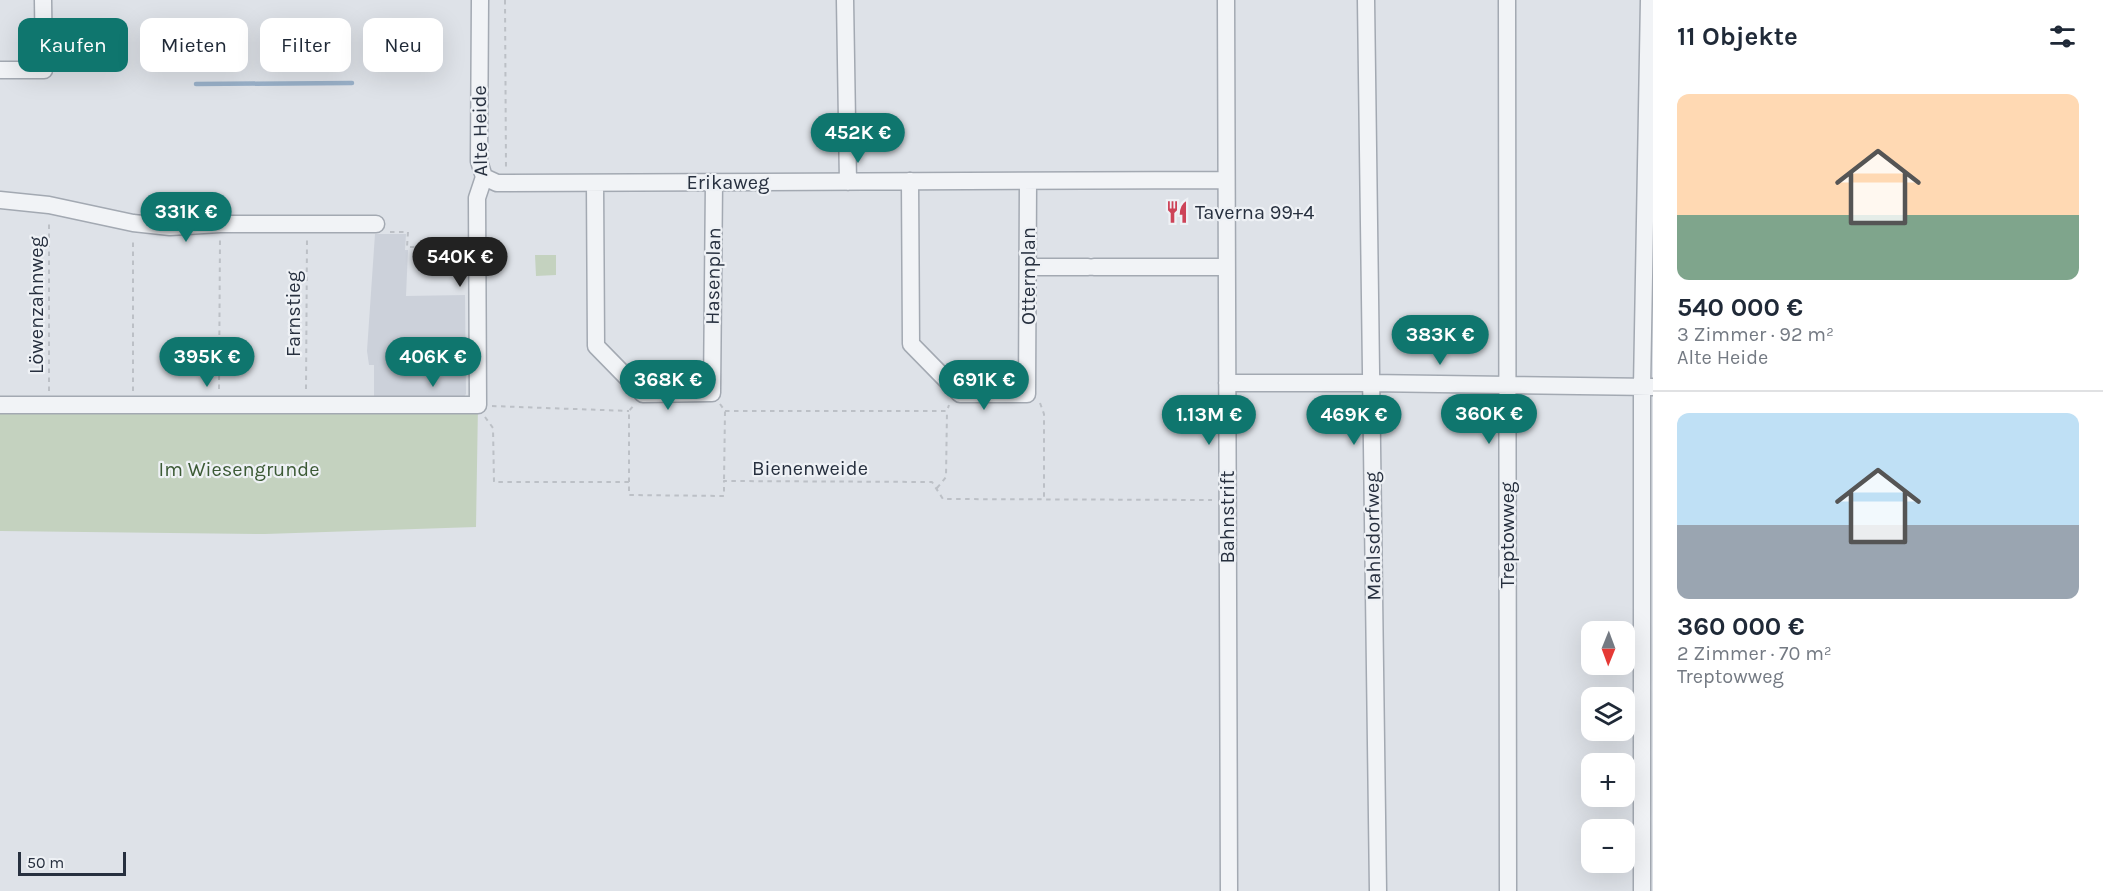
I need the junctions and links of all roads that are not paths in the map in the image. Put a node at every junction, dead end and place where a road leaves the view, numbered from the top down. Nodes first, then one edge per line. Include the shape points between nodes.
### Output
1 (43, 0) edge
2 (480, 0) edge
3 (845, 0) edge
4 (1226, 0) edge
5 (1366, 0) edge
6 (1508, 0) edge
7 (1649, 0) edge
8 (0, 70) edge
9 (484, 177) junction
10 (1225, 180) junction
11 (910, 181) junction
12 (1028, 181) junction
13 (714, 182) junction
14 (848, 182) junction
15 (595, 183) junction
16 (0, 200) edge
17 (376, 224) road end
18 (1028, 267) junction
19 (1226, 267) junction
20 (1227, 383) junction
21 (1370, 383) junction
22 (1506, 384) junction
23 (1647, 387) edge
24 (0, 405) edge
25 (1647, 693) edge
26 (1229, 891) edge
27 (1378, 891) edge
28 (1508, 891) edge
29 (1642, 891) edge

1 - 8 street via 44,70
2 - 9 street, Alte Heide via 479,161
3 - 14 street
4 - 10 street, Bahnstrift
5 - 21 street, Mahlsdorfweg
6 - 22 street, Treptowweg
7 - 23 street
9 - 15 street, Erikaweg via 497,183
9 - 24 street, Alte Heide via 477,198 478,405
10 - 12 street, Erikaweg
10 - 19 street, Bahnstrift
11 - 12 street, Erikaweg
11 - 14 street, Erikaweg
11 - 18 street, Otternplan via 911,344 960,394 1028,394
12 - 18 street, Otternplan
13 - 14 street, Erikaweg
13 - 15 street, Erikaweg
13 - 15 street, Hasenplan via 712,393 643,394 596,346
16 - 17 street via 170,227
18 - 19 street
19 - 20 street, Bahnstrift
20 - 21 street
20 - 26 street, Bahnstrift
21 - 22 street
21 - 27 street, Mahlsdorfweg
22 - 23 street
22 - 28 street, Treptowweg
23 - 25 street
25 - 29 street

